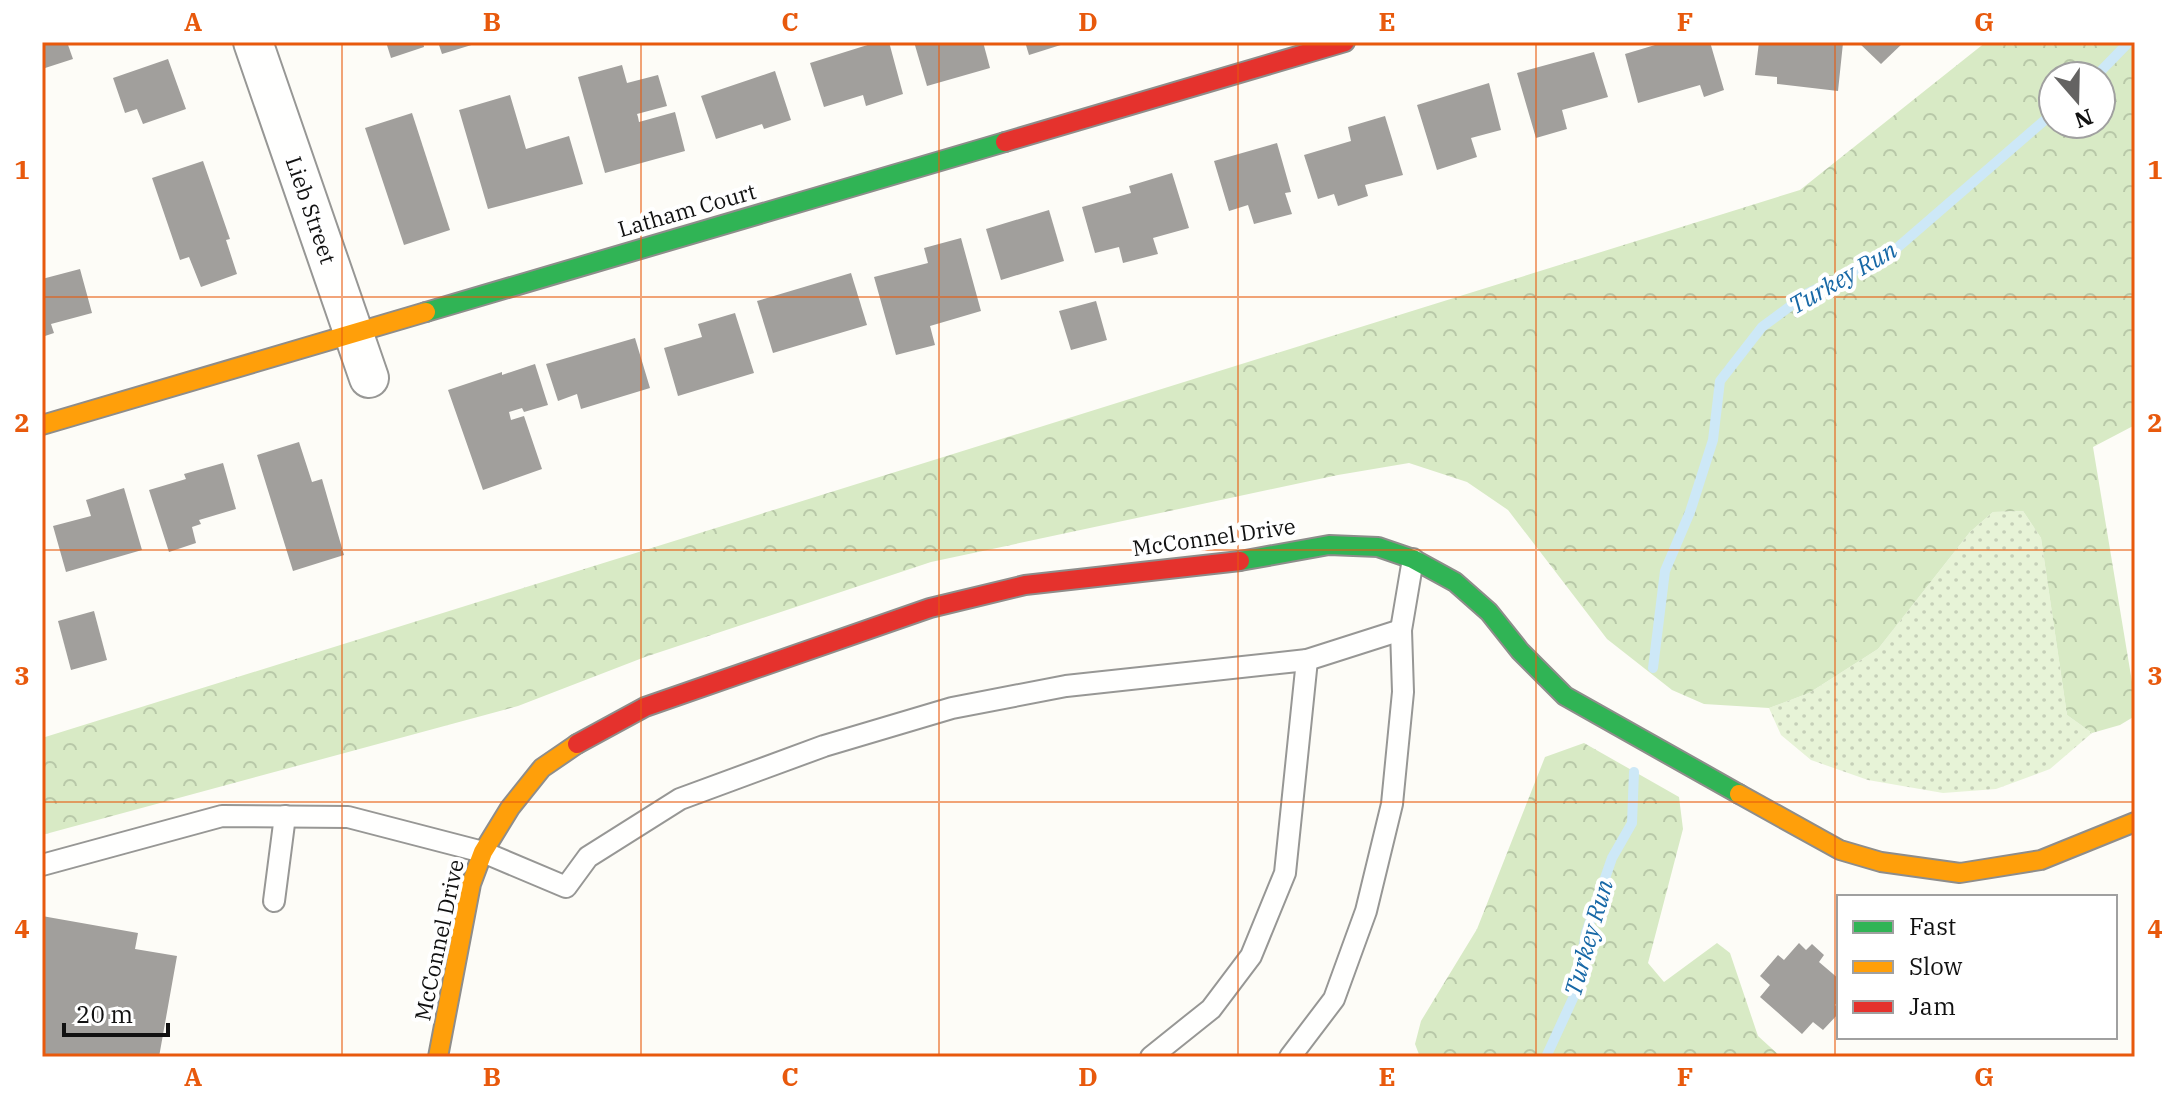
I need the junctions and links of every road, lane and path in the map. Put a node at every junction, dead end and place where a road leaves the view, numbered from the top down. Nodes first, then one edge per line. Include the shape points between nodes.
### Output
1 (253, 42) edge
2 (1345, 42) edge
3 (354, 333) junction
4 (369, 378) dead end
5 (42, 425) edge
6 (1413, 559) junction
7 (1401, 630) junction
8 (1307, 660) junction
9 (285, 816) junction
10 (2135, 822) edge
11 (483, 852) junction
12 (42, 865) edge
13 (274, 901) dead end
14 (438, 1057) edge
15 (1151, 1057) edge
16 (1290, 1057) edge

1 - 3 street, Lieb Street
2 - 3 street, Latham Court
3 - 4 street, Lieb Street
3 - 5 street, Latham Court
6 - 7 lane
6 - 10 street, McConnel Drive via 1455,582 1489,612 1565,696 1840,850 1881,862 1960,873 2041,860
6 - 11 street, McConnel Drive via 1378,547 1329,545 1253,560 1025,585 930,608 645,707 591,734 542,768
7 - 8 lane
7 - 16 lane via 1403,692 1392,804 1366,911 1334,999
8 - 11 lane via 1066,686 952,708 824,746 680,799 588,857 566,887
8 - 15 lane via 1285,873 1251,956 1211,1009
9 - 11 lane via 348,817
9 - 12 lane via 222,816
9 - 13 lane
11 - 14 street, McConnel Drive via 471,884

